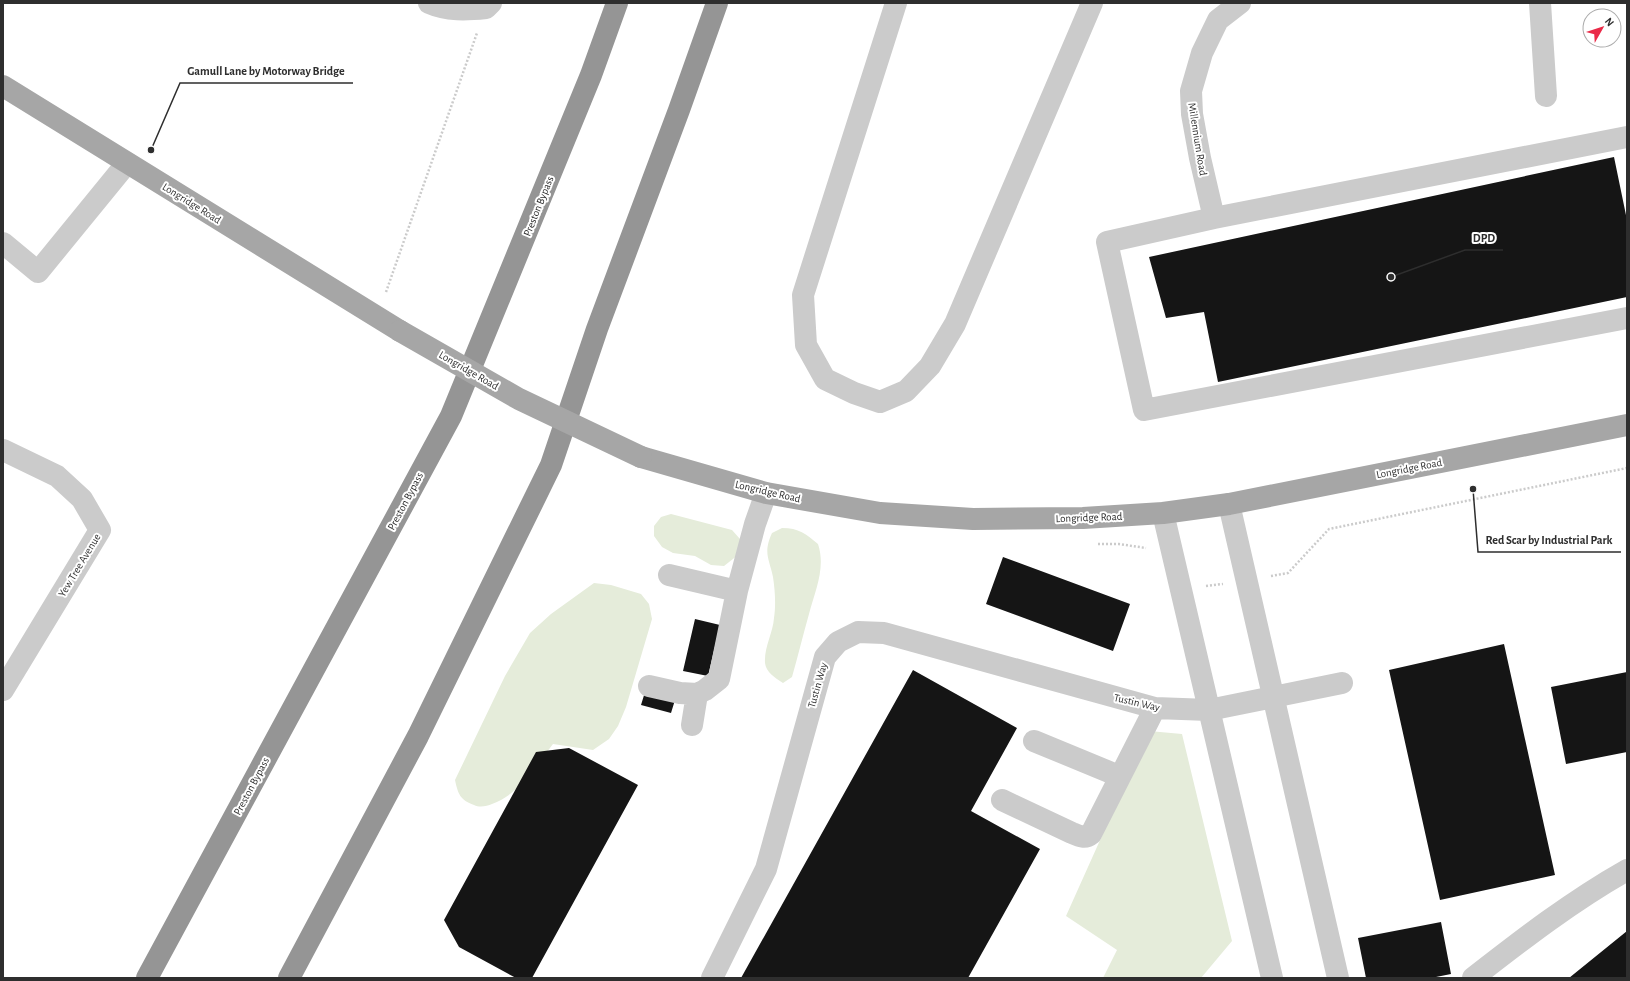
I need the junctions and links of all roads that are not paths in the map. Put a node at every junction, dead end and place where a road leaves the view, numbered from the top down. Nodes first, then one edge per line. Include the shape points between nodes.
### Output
1 (429, 3) edge
2 (618, 3) edge
3 (717, 3) edge
4 (896, 3) edge
5 (1092, 3) edge
6 (1240, 3) edge
7 (1540, 3) edge
8 (488, 6) edge
9 (3, 86) edge
10 (1546, 96) dead end
11 (1627, 137) edge
12 (128, 164) junction
13 (1214, 218) junction
14 (3, 243) edge
15 (1627, 318) edge
16 (1627, 425) edge
17 (3, 450) edge
18 (766, 493) junction
19 (1229, 504) junction
20 (1163, 513) junction
21 (669, 575) dead end
22 (737, 591) junction
23 (1342, 683) dead end
24 (649, 686) dead end
25 (3, 690) edge
26 (697, 694) junction
27 (1274, 697) junction
28 (1155, 708) junction
29 (1209, 710) junction
30 (692, 725) dead end
31 (1034, 741) dead end
32 (1119, 776) junction
33 (1002, 800) dead end
34 (1627, 870) edge
35 (147, 978) edge
36 (289, 978) edge
37 (712, 978) edge
38 (1272, 978) edge
39 (1338, 978) edge
40 (1473, 978) edge

1 - 8 street via 463,10
2 - 35 highway, Preston Bypass via 451,416
3 - 36 highway via 597,329 551,465 418,736
4 - 5 street via 803,295 806,345 825,379 880,402 906,391 930,366 955,324
6 - 13 street, Millennium Road via 1218,20 1202,53 1191,91 1192,114
7 - 10 street
9 - 12 main road, Longridge Road
11 - 13 street
12 - 14 street via 38,272
12 - 18 main road, Longridge Road, bridge via 377,318 519,399 641,457
13 - 15 street via 1107,242 1144,410
16 - 19 main road, Longridge Road
17 - 25 street, Yew Tree Avenue via 57,476 82,499 100,530
18 - 20 main road, Longridge Road via 880,513 973,519 1083,518
18 - 22 street
19 - 20 main road, Longridge Road
19 - 27 street
20 - 29 street
21 - 22 street
22 - 26 street via 719,679
23 - 27 street, Tustin Way
24 - 26 street
26 - 30 street
27 - 29 street, Tustin Way
27 - 39 street
28 - 29 street, Tustin Way
28 - 32 street
28 - 37 street, Tustin Way via 884,633 858,632 838,642 825,657 766,868
29 - 38 street
31 - 32 street
32 - 33 street via 1091,834 1087,837 1072,833
34 - 40 street via 1538,927

